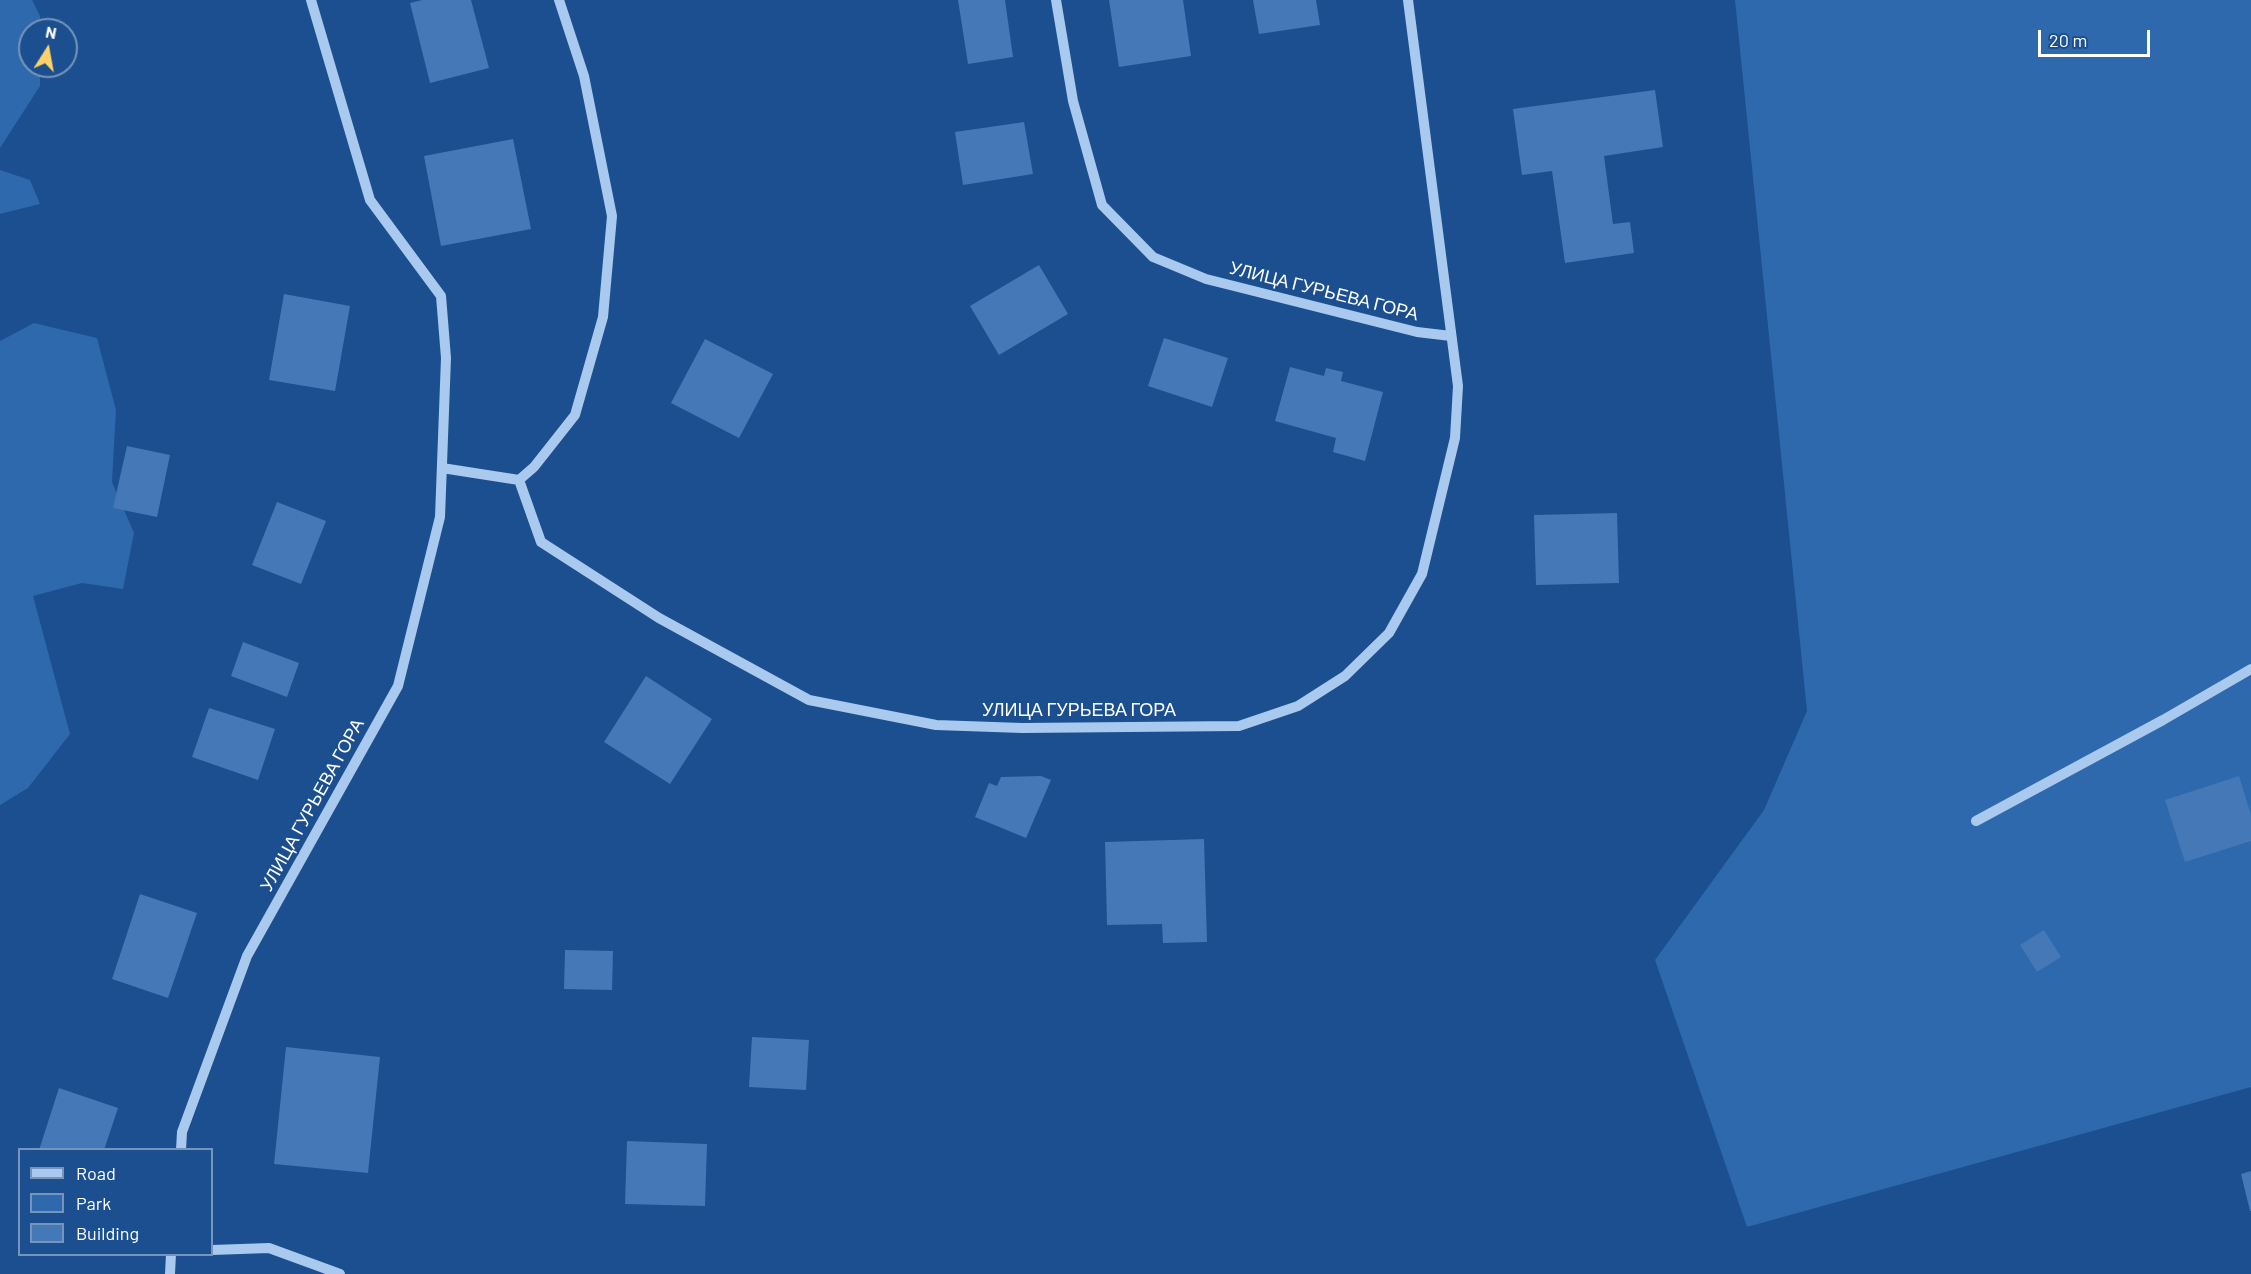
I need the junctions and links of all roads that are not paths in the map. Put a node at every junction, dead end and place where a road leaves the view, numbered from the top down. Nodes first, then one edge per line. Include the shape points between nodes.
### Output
1 (310, 0) edge
2 (559, 0) edge
3 (1056, 0) edge
4 (1408, 0) edge
5 (1451, 336) junction
6 (442, 468) junction
7 (519, 480) junction
8 (2251, 669) edge
9 (1976, 821) dead end
10 (180, 1148) edge
11 (213, 1250) edge
12 (171, 1256) edge
13 (170, 1274) edge
14 (340, 1274) edge

1 - 6 street, УЛИЦА ГУРЬЕВА ГОРА via 370,200 441,296 446,358
2 - 7 street via 584,76 612,216 603,317 575,415
3 - 5 street, УЛИЦА ГУРЬЕВА ГОРА via 1073,101 1102,205 1153,257 1206,279 1418,332
4 - 5 street, УЛИЦА ГУРЬЕВА ГОРА
5 - 7 street, УЛИЦА ГУРЬЕВА ГОРА via 1458,386 1455,438 1422,574 1389,633 1344,676 1298,706 1239,726 1022,728 936,724 809,700 660,618 541,542
6 - 7 street
6 - 10 street, УЛИЦА ГУРЬЕВА ГОРА via 440,517 398,686 247,956 182,1132
8 - 9 street
11 - 14 street via 269,1248
12 - 13 street

